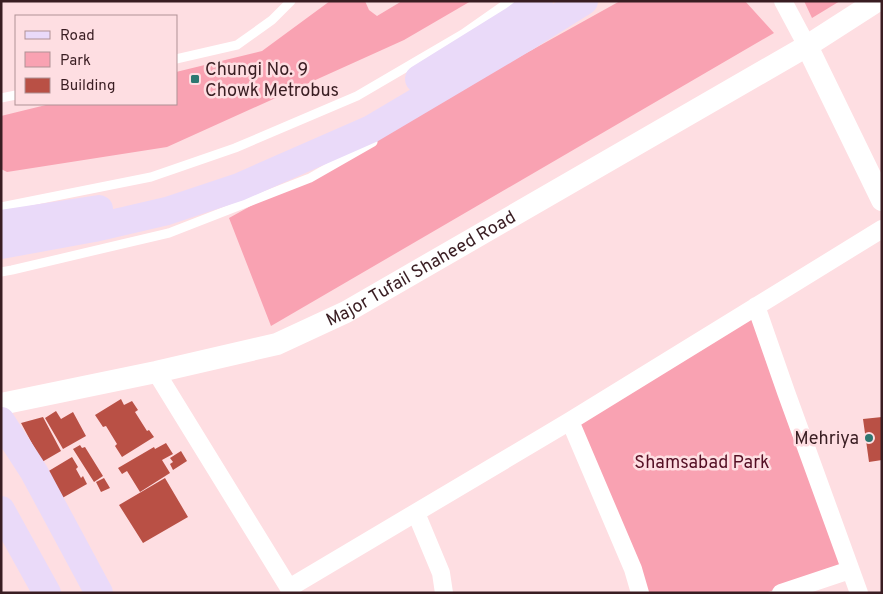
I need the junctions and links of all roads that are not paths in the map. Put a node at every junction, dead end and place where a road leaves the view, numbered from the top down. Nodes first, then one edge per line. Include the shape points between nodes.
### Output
1 (291, 1) edge
2 (510, 1) edge
3 (539, 1) edge
4 (584, 1) edge
5 (783, 1) edge
6 (877, 1) edge
7 (523, 39) junction
8 (807, 46) junction
9 (178, 59) edge
10 (481, 75) dead end
11 (15, 95) edge
12 (1, 98) edge
13 (372, 126) junction
14 (882, 200) edge
15 (1, 207) edge
16 (1, 224) edge
17 (882, 229) edge
18 (1, 245) edge
19 (1, 272) edge
20 (756, 306) junction
21 (156, 372) junction
22 (1, 404) edge
23 (1, 421) edge
24 (570, 421) junction
25 (1, 428) edge
26 (1, 510) edge
27 (416, 513) junction
28 (850, 570) junction
29 (290, 590) edge
30 (47, 593) edge
31 (84, 593) edge
32 (99, 593) edge
33 (444, 593) edge
34 (640, 593) edge
35 (781, 593) edge
36 (858, 593) edge

1 - 9 lane via 272,20 238,44
2 - 15 lane via 463,34 357,96 235,148 151,177
3 - 13 main road
4 - 7 main road
5 - 8 street
6 - 8 street, Major Tufail Shaheed Road
7 - 10 lane
7 - 13 main road
8 - 14 street
8 - 21 street, Major Tufail Shaheed Road via 346,312 278,344
11 - 12 lane
13 - 16 main road via 163,196
13 - 18 main road via 239,187 166,211
13 - 19 lane via 310,178 169,233
17 - 20 street
20 - 24 street
20 - 28 street
21 - 22 street, Major Tufail Shaheed Road
21 - 29 street
23 - 32 main road via 34,472
24 - 27 street
24 - 34 street
25 - 31 main road
26 - 30 main road
27 - 29 street
27 - 33 street via 441,572
28 - 35 street
28 - 36 street

